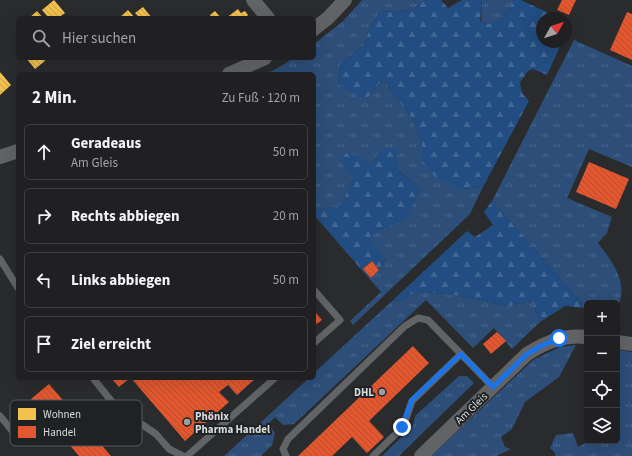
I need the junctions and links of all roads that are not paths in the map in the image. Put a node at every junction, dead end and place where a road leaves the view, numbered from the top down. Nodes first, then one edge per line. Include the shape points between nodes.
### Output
1 (253, 0) edge
2 (345, 0) edge
3 (266, 16) edge
4 (316, 27) edge
5 (260, 60) edge
6 (234, 72) edge
7 (16, 152) edge
8 (0, 157) edge
9 (0, 259) edge
10 (16, 285) edge
11 (316, 292) edge
12 (584, 337) edge
13 (316, 341) edge
14 (620, 342) edge
15 (632, 344) edge
16 (461, 354) junction
17 (95, 380) edge
18 (272, 380) edge
19 (493, 387) junction
20 (110, 400) edge
21 (0, 416) edge
22 (142, 425) edge
23 (10, 428) edge
24 (183, 456) edge
25 (187, 456) edge
26 (286, 456) edge
27 (373, 456) edge
28 (421, 456) edge

1 - 3 street
2 - 4 street
5 - 6 street
7 - 8 street
9 - 10 lane
11 - 13 lane via 340,320
12 - 19 street, Am Gleis via 559,338 541,346 527,354
14 - 15 street
16 - 19 lane
16 - 26 lane via 428,320 418,318 406,326 288,439 283,449
16 - 27 lane via 412,400 402,427
17 - 20 lane
18 - 25 lane
19 - 28 street, Am Gleis
21 - 23 lane
22 - 24 lane via 156,434 169,449

